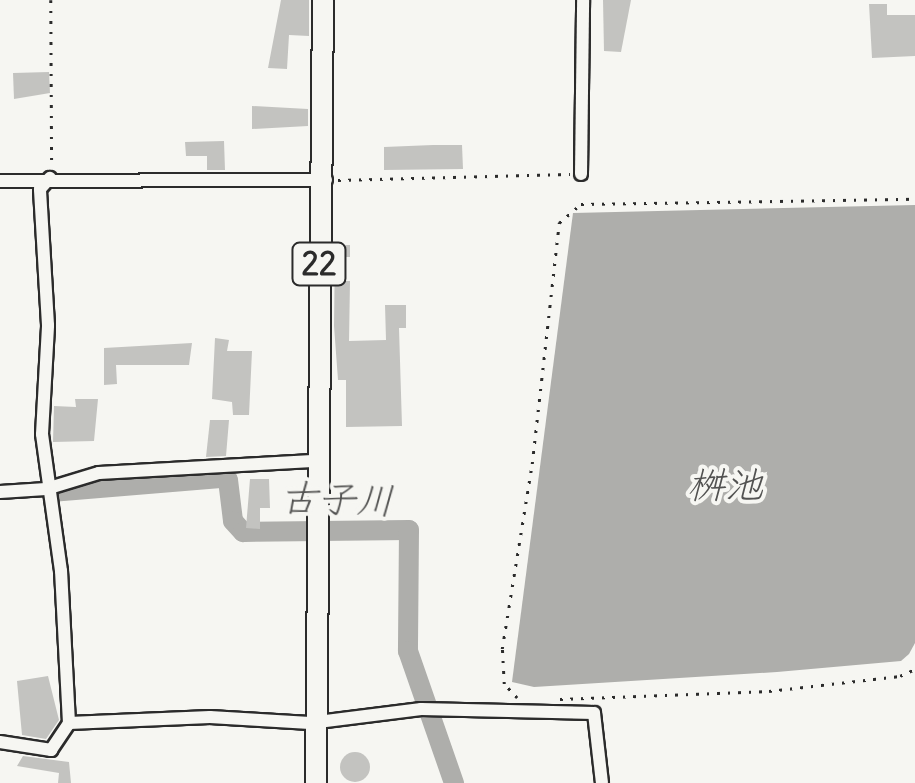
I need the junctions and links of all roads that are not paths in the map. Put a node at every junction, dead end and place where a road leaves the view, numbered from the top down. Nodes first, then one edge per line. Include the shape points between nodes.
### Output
1 (323, 0) edge
2 (583, 0) edge
3 (581, 174) road end
4 (50, 178) junction
5 (323, 178) junction
6 (0, 182) edge
7 (317, 461) junction
8 (46, 489) junction
9 (0, 492) edge
10 (69, 723) junction
11 (317, 723) junction
12 (0, 742) edge
13 (316, 783) edge
14 (602, 783) edge

1 - 5 main road, 22
2 - 3 street
4 - 5 street
4 - 6 street
4 - 8 street via 40,189
5 - 7 main road, 22
7 - 8 street via 99,473
7 - 11 main road, 22
8 - 9 street
8 - 10 street via 61,572
10 - 11 street via 210,717
10 - 12 street via 51,750
11 - 13 main road, 22
11 - 14 street via 421,709 594,713

